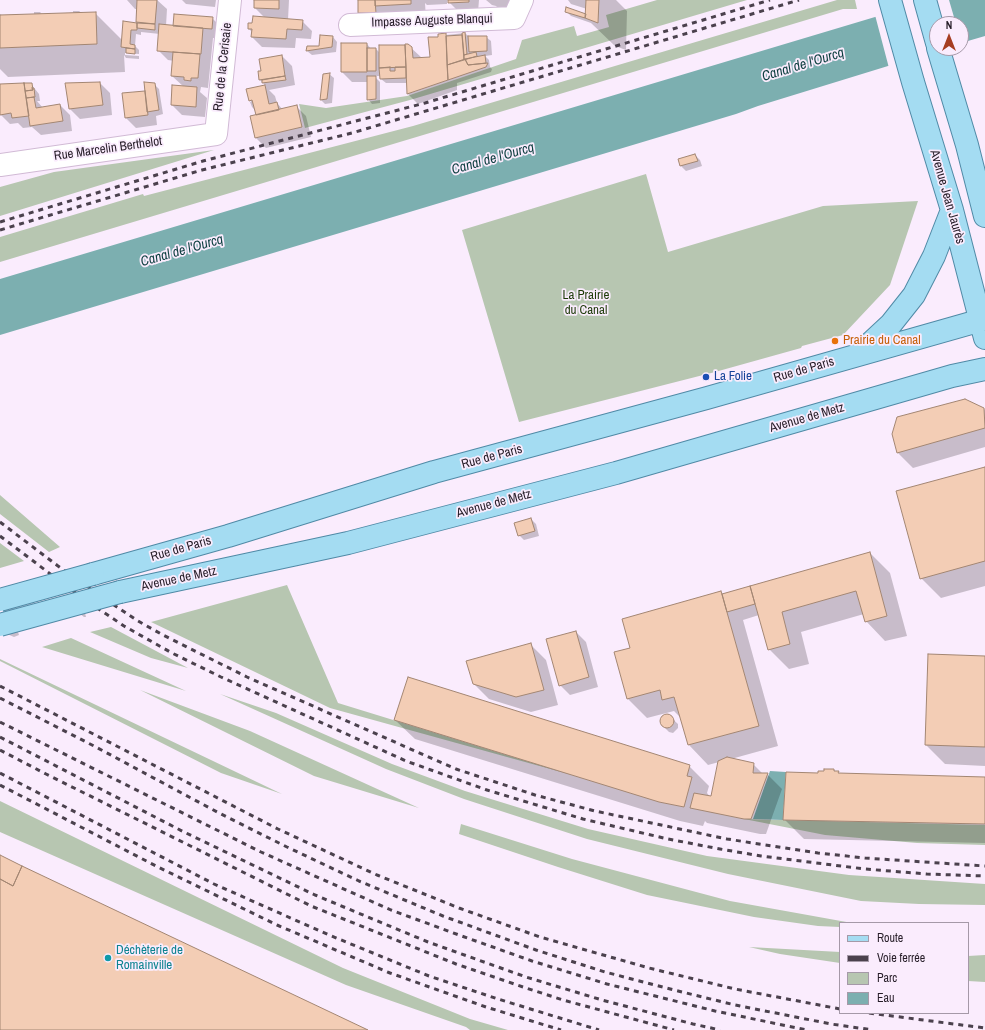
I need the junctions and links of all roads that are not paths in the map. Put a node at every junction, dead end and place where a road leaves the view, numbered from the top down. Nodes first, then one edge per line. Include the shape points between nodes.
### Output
1 (230, 0) edge
2 (890, 0) edge
3 (925, 0) edge
4 (518, 9) edge
5 (929, 16) edge
6 (350, 24) dead end
7 (940, 56) edge
8 (216, 134) joint
9 (0, 165) edge
10 (952, 210) junction
11 (985, 216) edge
12 (983, 326) edge
13 (859, 354) junction
14 (985, 369) edge
15 (0, 600) edge
16 (0, 625) edge

1 - 8 street, Rue de la Cerisaie
2 - 10 main road, Avenue Jean Jaurès
3 - 5 main road
4 - 6 street, Impasse Auguste Blanqui
7 - 11 main road
8 - 9 street, Rue Marcelin Berthelot
10 - 12 main road, Avenue Jean Jaurès
10 - 13 main road via 934,256 914,295 891,324
12 - 13 main road, Rue de Paris
13 - 15 main road, Rue de Paris, bridge via 434,472 236,534
14 - 16 main road, Avenue de Metz, bridge via 952,376 616,473 348,543 120,592

